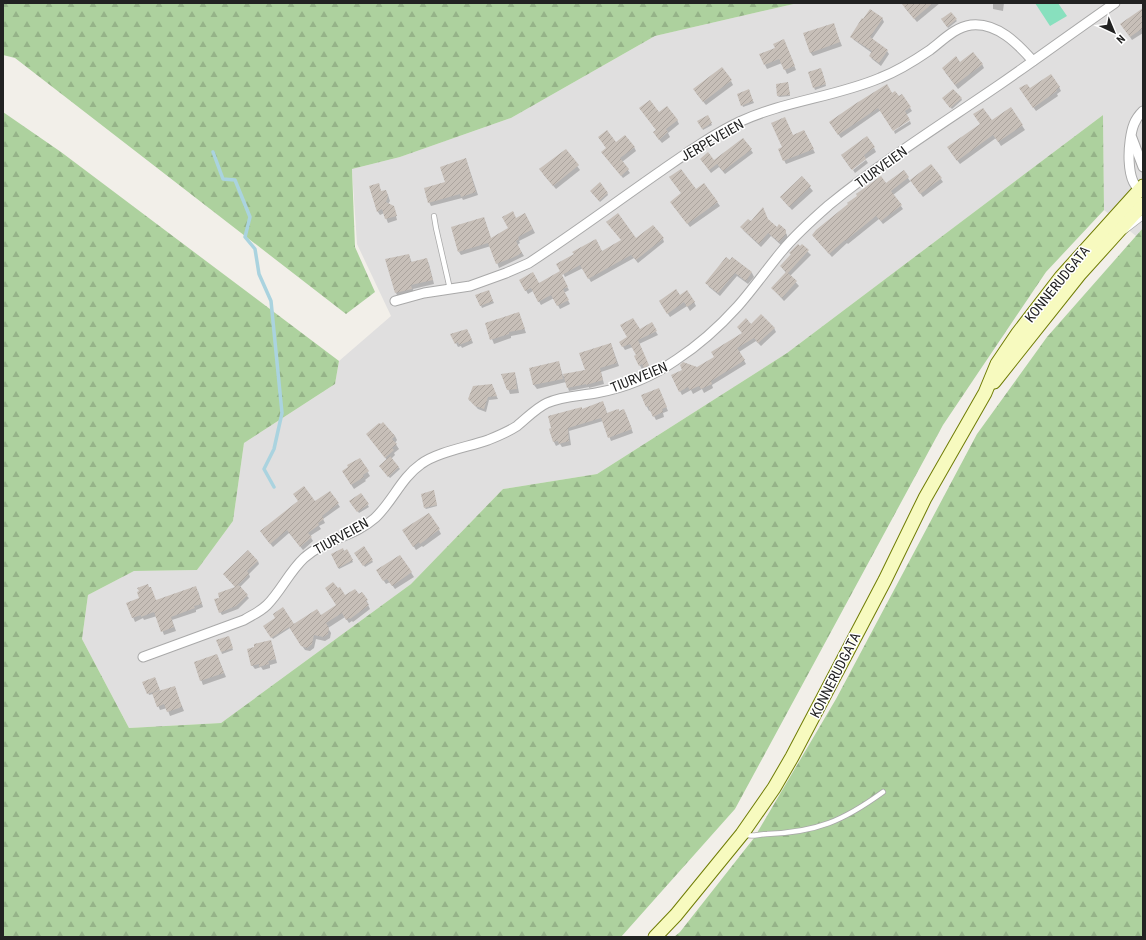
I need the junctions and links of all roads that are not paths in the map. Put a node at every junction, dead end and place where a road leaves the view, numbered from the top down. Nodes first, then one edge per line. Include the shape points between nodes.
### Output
1 (1115, 3) edge
2 (1034, 61) junction
3 (1143, 111) edge
4 (1131, 135) junction
5 (1143, 167) edge
6 (1142, 189) edge
7 (1143, 204) edge
8 (434, 216) dead end
9 (1143, 218) edge
10 (1107, 243) junction
11 (450, 289) junction
12 (395, 300) dead end
13 (985, 393) junction
14 (143, 657) dead end
15 (883, 792) dead end
16 (742, 834) junction
17 (655, 937) edge

1 - 2 street, TIURVEIEN
2 - 11 street, JERPEVEIEN via 1000,31 971,25 961,28 916,60 881,78 772,110 723,130 529,262 486,281
2 - 14 street, TIURVEIEN via 900,152 829,206 788,244 737,307 699,344 674,362 629,384 549,402 504,433 427,459 404,479 376,517 364,526 307,555 258,612 244,620
3 - 4 street via 1137,117
4 - 5 street
4 - 6 street via 1129,167 1135,185
6 - 13 main road, KONNERUDGATA via 1086,248 1038,306 997,364
7 - 10 main road, KONNERUDGATA
8 - 11 lane
9 - 10 lane
10 - 13 main road, KONNERUDGATA
11 - 12 street, JERPEVEIEN
13 - 16 main road, KONNERUDGATA via 925,498 878,594 792,757
15 - 16 lane via 844,818 824,826 749,837
16 - 17 main road, KONNERUDGATA

